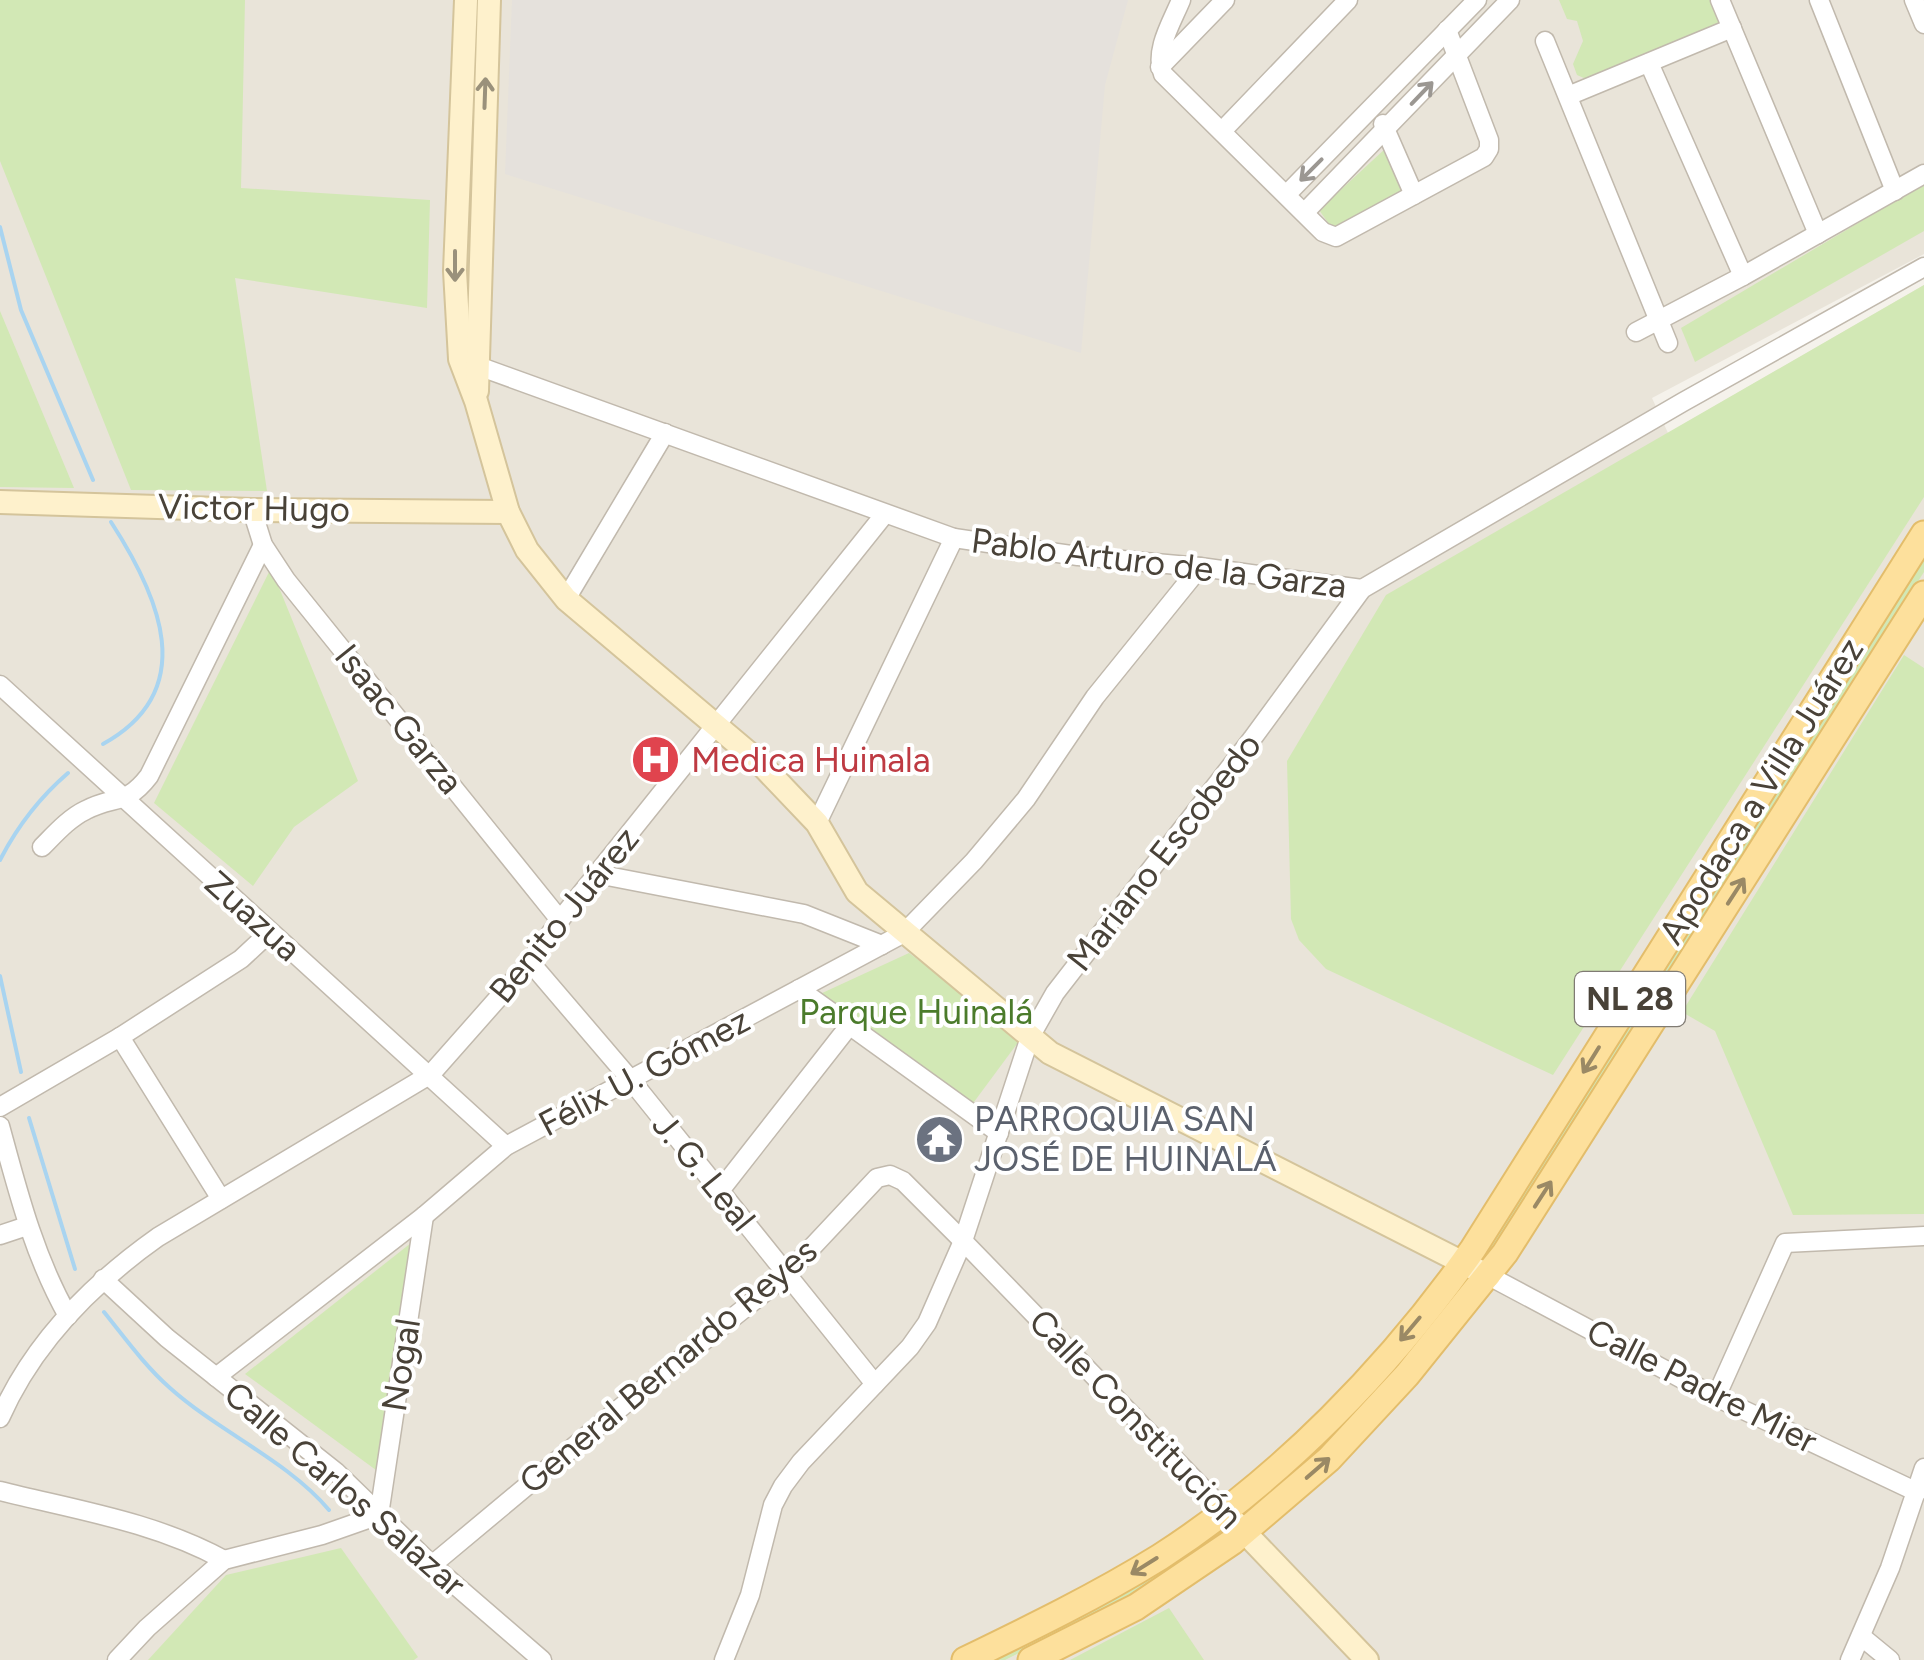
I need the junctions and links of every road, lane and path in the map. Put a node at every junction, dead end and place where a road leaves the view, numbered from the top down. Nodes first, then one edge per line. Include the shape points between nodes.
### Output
1 (466, 0) edge
2 (489, 0) edge
3 (1181, 0) edge
4 (1225, 0) edge
5 (1348, 0) edge
6 (1477, 0) edge
7 (1510, 0) edge
8 (1720, 0) edge
9 (1818, 0) edge
10 (1914, 0) edge
11 (1924, 24) edge
12 (1732, 28) junction
13 (1448, 30) junction
14 (1546, 41) dead end
15 (1457, 57) junction
16 (1649, 63) junction
17 (1160, 67) junction
18 (1568, 96) junction
19 (1377, 104) junction
20 (1223, 130) junction
21 (1386, 131) junction
22 (1924, 174) edge
23 (1895, 191) junction
24 (1286, 194) junction
25 (1414, 195) junction
26 (1304, 212) junction
27 (1818, 234) junction
28 (1924, 267) edge
29 (1743, 276) junction
30 (1659, 320) junction
31 (1636, 332) dead end
32 (1668, 343) dead end
33 (469, 363) junction
34 (665, 433) junction
35 (0, 502) edge
36 (252, 510) junction
37 (508, 512) junction
38 (884, 515) junction
39 (1924, 534) edge
40 (954, 538) junction
41 (263, 545) junction
42 (1200, 567) junction
43 (1362, 589) junction
44 (1924, 594) edge
45 (566, 599) junction
46 (0, 685) edge
47 (716, 724) junction
48 (125, 799) junction
49 (817, 822) junction
50 (42, 847) dead end
51 (598, 874) junction
52 (560, 920) junction
53 (270, 932) junction
54 (904, 933) junction
55 (882, 945) junction
56 (530, 962) junction
57 (799, 989) junction
58 (849, 1026) junction
59 (1030, 1036) junction
60 (120, 1037) junction
61 (431, 1074) junction
62 (630, 1079) junction
63 (3, 1106) edge
64 (0, 1126) edge
65 (1000, 1132) junction
66 (506, 1146) junction
67 (903, 1181) joint
68 (720, 1192) junction
69 (221, 1200) junction
70 (424, 1216) junction
71 (28, 1226) junction
72 (0, 1235) edge
73 (1924, 1236) edge
74 (963, 1241) junction
75 (1464, 1262) junction
76 (786, 1274) junction
77 (1489, 1276) junction
78 (100, 1282) junction
79 (72, 1310) junction
80 (216, 1377) junction
81 (875, 1384) junction
82 (1716, 1397) junction
83 (1, 1414) edge
84 (1924, 1468) edge
85 (0, 1492) edge
86 (1917, 1492) junction
87 (1224, 1510) junction
88 (372, 1517) junction
89 (1244, 1531) junction
90 (224, 1560) junction
91 (432, 1566) junction
92 (1862, 1637) junction
93 (117, 1660) edge
94 (542, 1660) edge
95 (724, 1660) edge
96 (965, 1660) edge
97 (1031, 1660) edge
98 (1367, 1660) edge
99 (1850, 1660) edge
100 (1890, 1660) edge

1 -> 33 street via 455,271
33 -> 2 street via 479,276
3 - 17 street
4 - 17 street
5 - 20 street
6 - 13 street
7 - 15 street
8 - 12 street
9 - 23 street
10 - 11 street
12 - 16 street
12 - 27 street
13 - 15 street
13 - 19 street
14 - 18 street
21 -> 15 street
15 - 25 street via 1489,149
16 - 18 street
16 - 29 street
17 - 20 street
18 - 30 street
19 - 21 street
19 -> 24 street
20 - 24 street
21 - 25 street
21 - 26 street
22 - 23 street
23 - 27 street
24 - 26 street
25 - 26 street via 1336,238
27 - 29 street
28 - 43 street, Pablo Arturo de la Garza
29 - 30 street
30 - 31 street
30 - 32 street
33 - 34 street, Pablo Arturo de la Garza
33 - 37 street
34 - 38 street, Pablo Arturo de la Garza
34 - 45 street
35 - 36 street, Victor Hugo
36 - 37 street, Victor Hugo
36 - 41 street, Isaac Garza
37 - 45 street via 527,550
38 - 40 street, Pablo Arturo de la Garza
38 - 47 street, Benito Juárez
39 -> 75 main road, Apodaca a Villa Juárez / NL 28
40 - 42 street, Pablo Arturo de la Garza
40 - 49 street
41 - 48 street via 149,776
41 - 52 street, Isaac Garza
42 - 43 street, Pablo Arturo de la Garza
42 - 54 street, Félix U. Gómez via 1095,697 1026,799
43 - 59 street, Mariano Escobedo via 1086,950
77 -> 44 main road, Apodaca a Villa Juárez / NL 28
45 - 47 street
46 - 48 street, Zuazua
47 - 49 street
47 - 51 street, Benito Juárez
48 - 50 street via 75,816
48 - 53 street, Zuazua
49 - 54 street via 858,892
51 - 52 street, Benito Juárez
51 - 55 street via 804,914
52 - 56 street, Benito Juárez
53 - 60 street via 241,959
53 - 61 street, Zuazua
54 - 55 street, Félix U. Gómez
54 - 59 street
55 - 57 street, Félix U. Gómez
56 - 61 street, Benito Juárez
56 - 62 street, J. G. Leal
57 - 58 street
57 - 62 street, Félix U. Gómez
58 - 65 street
58 - 68 street
59 - 65 street, Mariano Escobedo
59 - 75 street via 1072,1065
60 - 63 street
60 - 69 street
61 - 66 street, Zuazua
61 - 69 street, Benito Juárez
62 - 66 street, Félix U. Gómez
62 - 68 street, J. G. Leal
64 - 71 street
65 - 74 street, Mariano Escobedo
66 - 70 street, Félix U. Gómez
67 - 74 street, Calle Constitución
67 - 76 street, General Bernardo Reyes via 890,1174 878,1178
68 - 76 street, J. G. Leal
69 - 78 street, Benito Juárez
70 - 80 street, Félix U. Gómez
70 - 88 street, Nogal
71 - 72 street
71 - 79 street via 49,1282
73 - 82 street via 1784,1243
74 - 81 street, Mariano Escobedo via 927,1322
74 - 87 street, Calle Constitución
75 - 77 street
75 -> 87 main road, Apodaca a Villa Juárez / NL 28 via 1306,1443
76 - 81 street, J. G. Leal
76 - 91 street, General Bernardo Reyes
77 - 82 street, Calle Padre Mier
89 -> 77 main road, Apodaca a Villa Juárez / NL 28 via 1329,1459
78 - 79 street, Benito Juárez
78 - 80 street, Calle Carlos Salazar
79 - 83 street, Benito Juárez
80 - 88 street, Calle Carlos Salazar via 336,1472
81 - 95 street, Mariano Escobedo via 783,1486
82 - 86 street, Calle Padre Mier
84 - 86 street
85 - 90 street via 137,1524
86 - 92 street
87 - 89 street, Calle Constitución
87 -> 96 main road, Apodaca a Villa Juárez / NL 28 via 1120,1581
88 - 90 street
88 - 91 street, Calle Carlos Salazar
89 - 97 main road, Apodaca a Villa Juárez / NL 28 via 1136,1607
89 - 98 street, Calle Constitución
90 - 93 street
91 - 94 street, Calle Carlos Salazar
92 - 99 street
92 - 100 street

